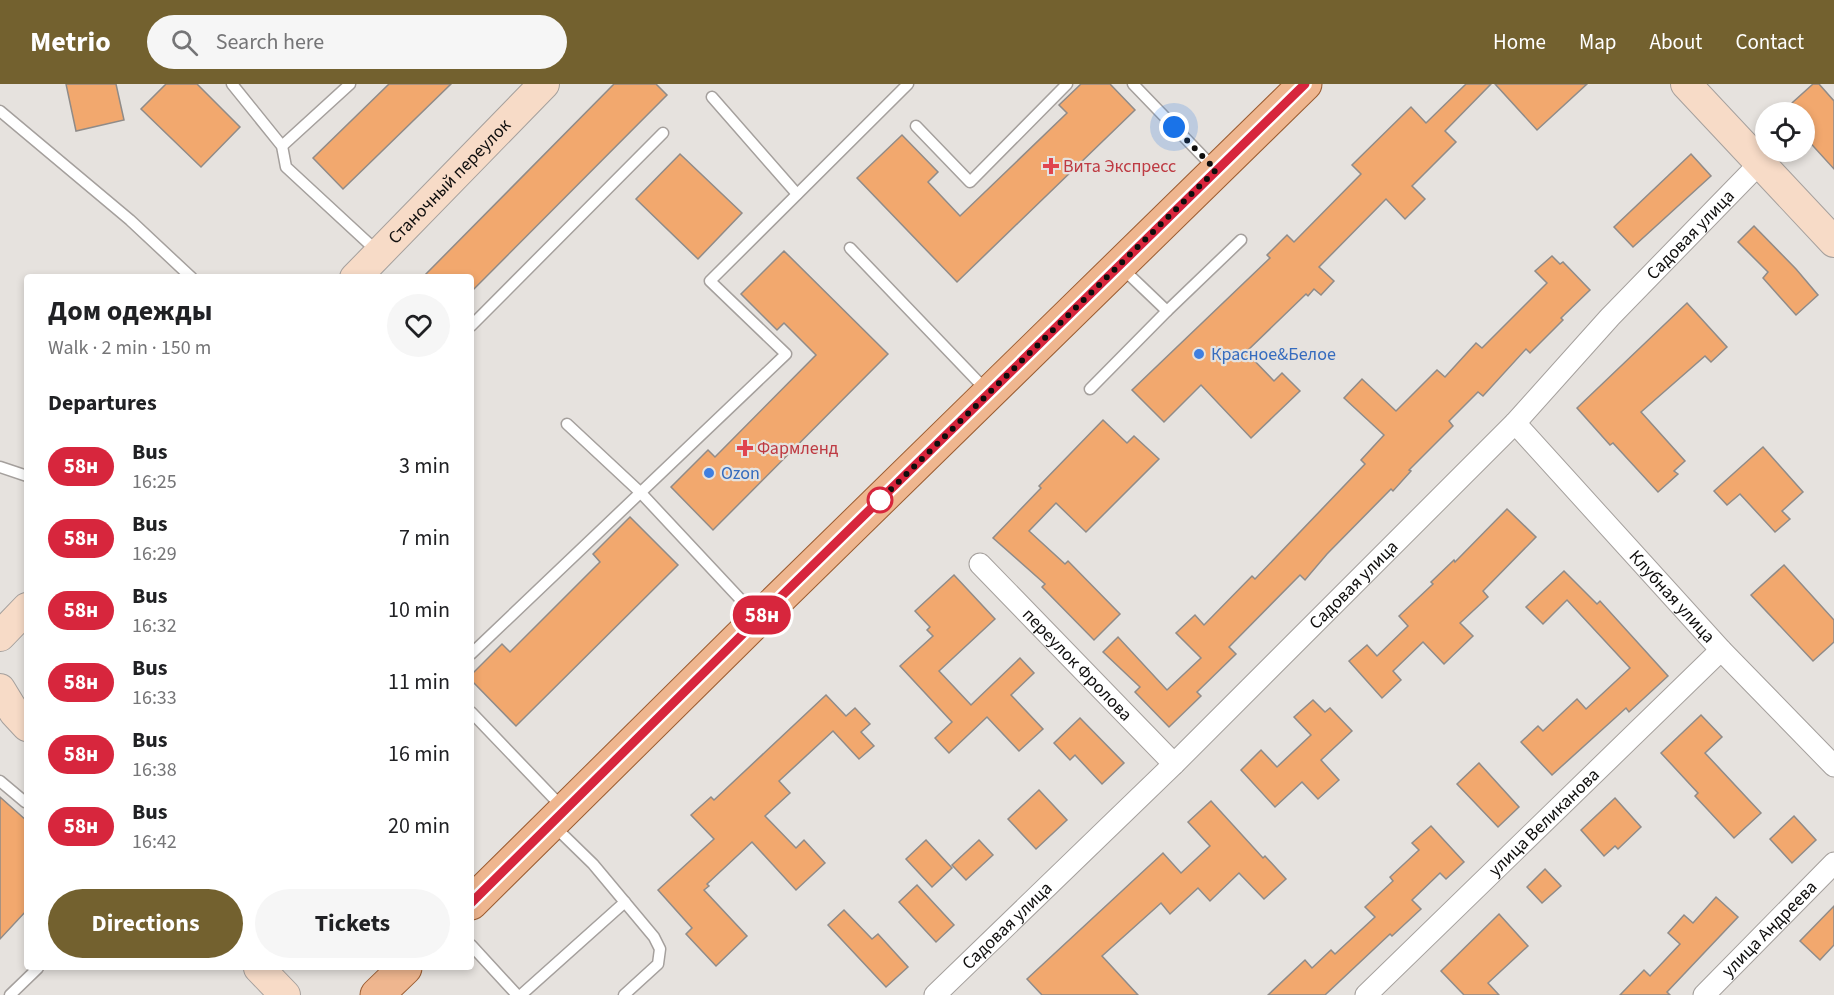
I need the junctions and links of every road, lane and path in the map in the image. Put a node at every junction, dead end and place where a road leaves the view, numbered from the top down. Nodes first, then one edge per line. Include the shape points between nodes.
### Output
1 (232, 84) edge
2 (350, 84) edge
3 (544, 84) edge
4 (1067, 84) edge
5 (1132, 84) edge
6 (1305, 84) edge
7 (1686, 84) edge
8 (904, 85) edge
9 (712, 97) dead end
10 (0, 111) edge
11 (916, 126) dead end
12 (663, 133) dead end
13 (282, 146) junction
14 (1760, 163) junction
15 (1216, 170) junction
16 (797, 195) junction
17 (1241, 240) dead end
18 (1834, 242) edge
19 (850, 248) dead end
20 (379, 253) junction
21 (1119, 266) junction
22 (188, 274) edge
23 (359, 274) edge
24 (1167, 311) junction
25 (474, 323) edge
26 (1090, 389) dead end
27 (989, 394) junction
28 (1515, 423) junction
29 (567, 424) dead end
30 (0, 466) edge
31 (24, 475) edge
32 (640, 493) junction
33 (980, 564) dead end
34 (758, 619) junction
35 (1721, 650) junction
36 (474, 651) edge
37 (474, 716) edge
38 (1174, 764) junction
39 (1834, 766) edge
40 (0, 781) edge
41 (24, 801) edge
42 (558, 817) junction
43 (1834, 863) edge
44 (474, 900) edge
45 (625, 902) junction
46 (474, 948) edge
47 (36, 970) edge
48 (261, 970) edge
49 (403, 970) edge
50 (10, 995) edge
51 (285, 995) edge
52 (377, 995) edge
53 (519, 995) edge
54 (624, 995) edge
55 (935, 995) edge
56 (1366, 995) edge
57 (1704, 995) edge

1 - 13 lane
2 - 13 lane
3 - 20 main road, Станочный переулок
4 - 11 lane via 970,182
5 - 15 lane
6 - 15 main road
7 - 14 main road
8 - 16 lane
9 - 16 lane
10 - 22 lane
12 - 25 lane
13 - 20 lane via 286,167
14 - 18 main road
14 - 28 street, Садовая улица via 1610,317
15 - 21 main road
16 - 32 lane via 710,281 786,354
17 - 24 lane
19 - 27 lane
20 - 23 main road, Станочный переулок
21 - 24 lane
21 - 27 main road
24 - 26 lane
27 - 34 main road
28 - 35 street, Клубная улица
28 - 38 street, Садовая улица
29 - 32 lane
30 - 31 lane
32 - 34 lane
32 - 36 lane
33 - 38 street, переулок Фролова
34 - 42 main road
35 - 39 street, Клубная улица
35 - 56 street, улица Великанова
37 - 42 lane
38 - 55 street, Садовая улица
40 - 41 lane
42 - 44 main road
42 - 45 lane
43 - 57 street, улица Андреева
45 - 53 lane
45 - 54 lane via 660,949 658,964
46 - 53 lane
47 - 50 lane
48 - 51 main road
49 - 52 main road

